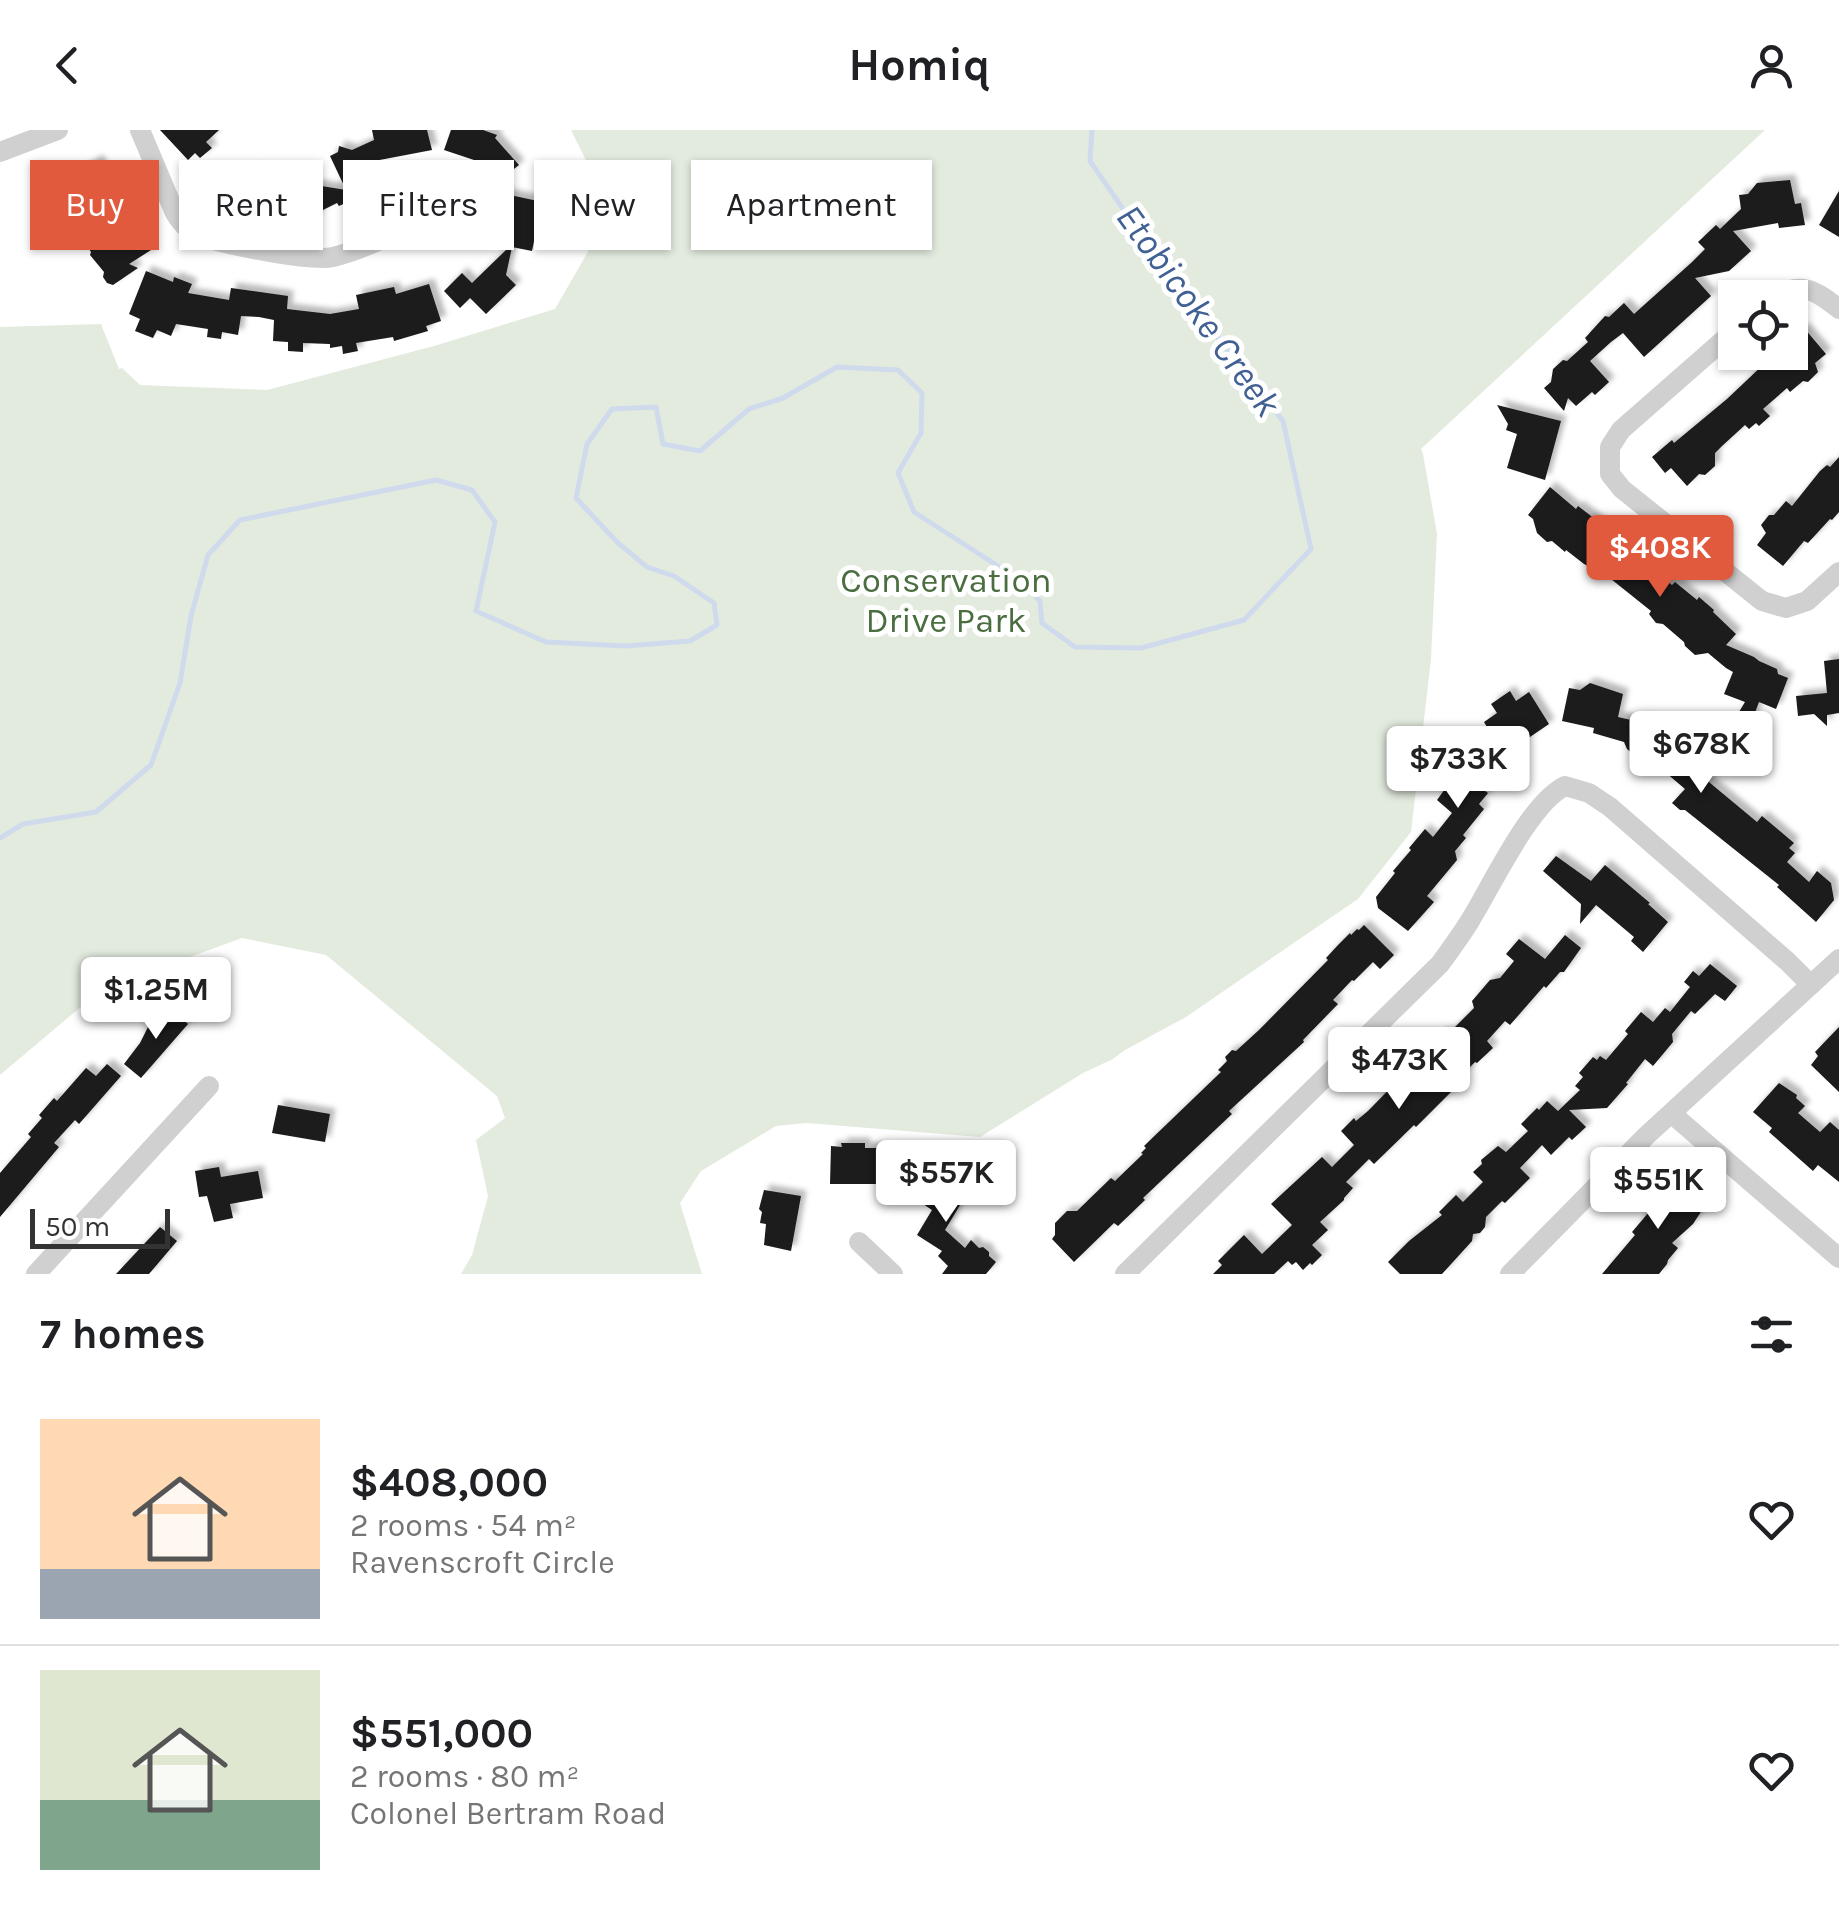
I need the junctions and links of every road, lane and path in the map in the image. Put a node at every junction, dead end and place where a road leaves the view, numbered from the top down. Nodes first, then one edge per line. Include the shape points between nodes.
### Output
1 (58, 130) edge
2 (140, 130) edge
3 (0, 152) edge
4 (354, 250) edge
5 (1808, 289) edge
6 (1839, 310) edge
7 (1718, 345) edge
8 (1839, 572) edge
9 (1839, 959) edge
10 (1811, 985) junction
11 (209, 1086) dead end
12 (1672, 1114) junction
13 (859, 1242) dead end
14 (1839, 1258) edge
15 (36, 1274) edge
16 (893, 1274) edge
17 (1125, 1274) edge
18 (1510, 1274) edge

1 - 3 street
2 - 4 street via 175,213 202,237 308,258
5 - 6 street
7 - 8 street via 1621,430 1610,447 1610,474 1762,601 1786,608 1807,601
9 - 10 street
10 - 12 street
10 - 17 street via 1610,807 1565,786 1518,837 1440,964
11 - 15 street
12 - 14 street
12 - 18 street
13 - 16 street

